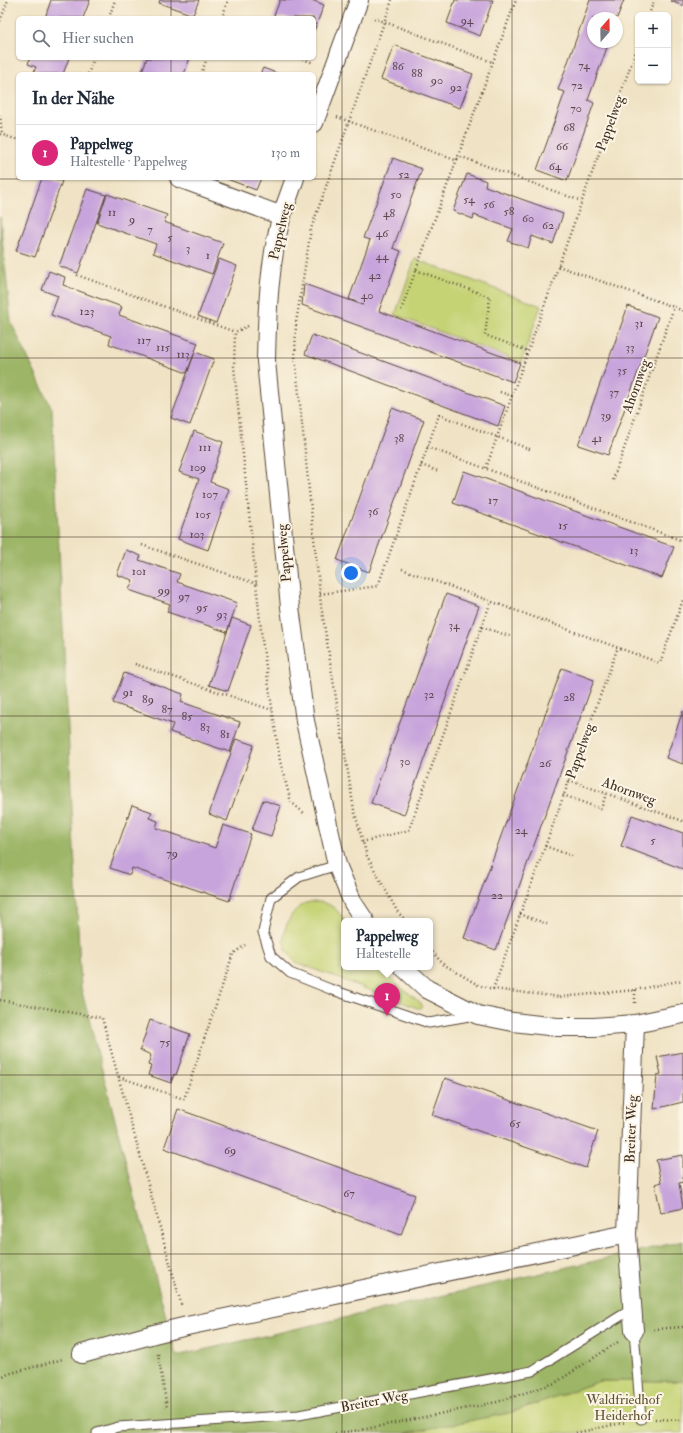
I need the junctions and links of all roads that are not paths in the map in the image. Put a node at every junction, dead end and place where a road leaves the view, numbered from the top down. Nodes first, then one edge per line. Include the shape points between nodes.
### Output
1 (357, 6) edge
2 (316, 117) edge
3 (184, 180) edge
4 (294, 180) edge
5 (282, 216) junction
6 (337, 865) junction
7 (362, 918) edge
8 (406, 970) edge
9 (683, 1014) edge
10 (478, 1015) junction
11 (635, 1024) junction
12 (627, 1234) junction
13 (632, 1309) junction
14 (634, 1331) joint
15 (82, 1354) road end
16 (641, 1419) road end
17 (98, 1433) edge

1 - 2 street
3 - 5 street
4 - 5 street, Pappelweg
5 - 6 street, Pappelweg via 273,256 266,319 266,361 290,608 304,714
6 - 7 street, Pappelweg
6 - 10 lane via 299,876 271,898 263,932 271,956 290,973 429,1023
8 - 10 street via 427,989
9 - 11 street
10 - 11 street via 558,1027
11 - 12 street, Breiter Weg
12 - 13 street, Breiter Weg
12 - 15 street via 187,1326
13 - 14 street, Breiter Weg
13 - 17 lane, Breiter Weg via 532,1371 300,1416 118,1427
14 - 16 lane

